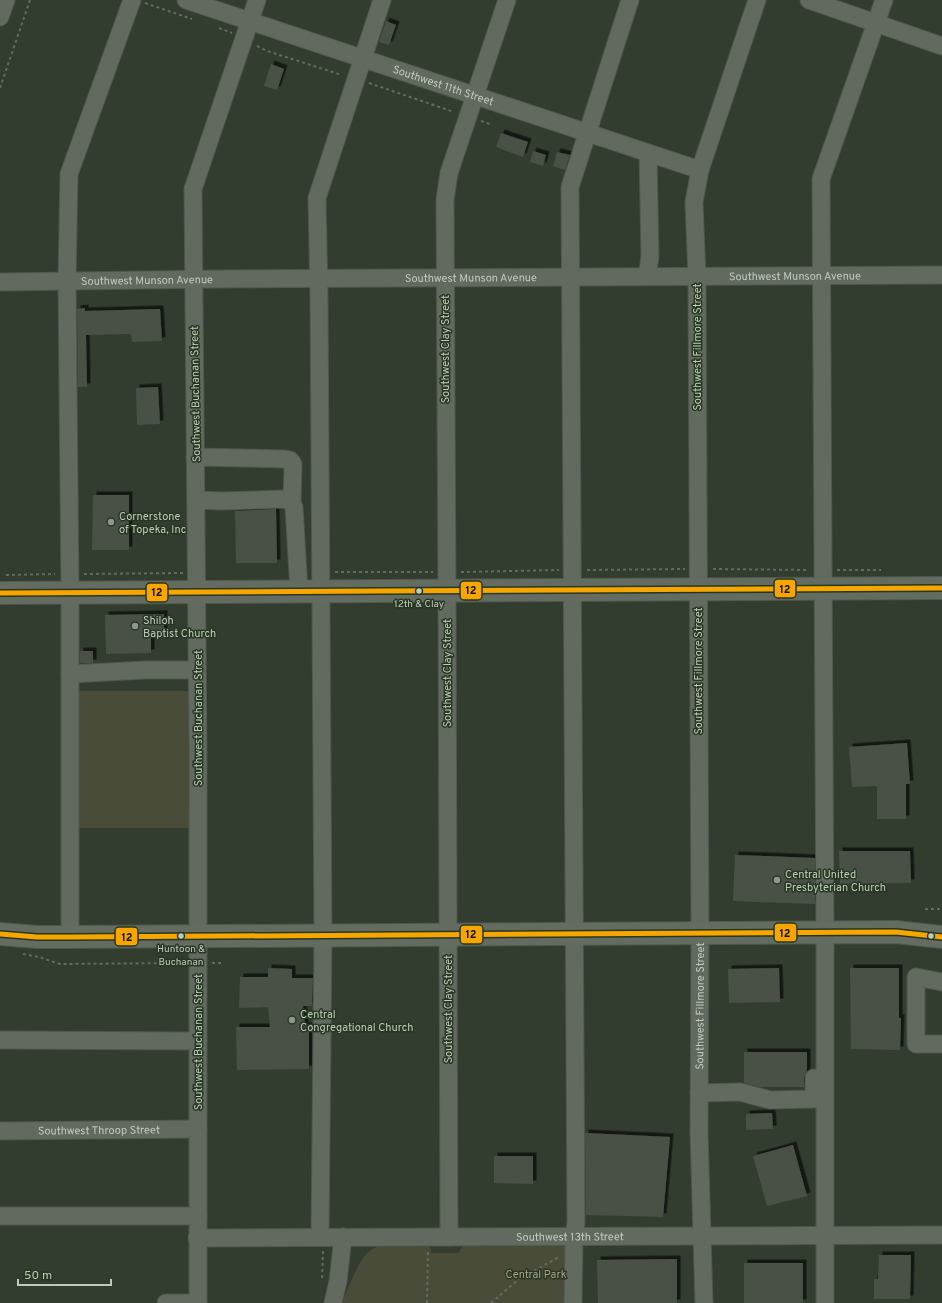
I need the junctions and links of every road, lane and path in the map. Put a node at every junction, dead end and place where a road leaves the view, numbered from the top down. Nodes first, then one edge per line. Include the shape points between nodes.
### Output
1 (6, 0) edge
2 (30, 0) edge
3 (186, 0) edge
4 (257, 0) edge
5 (382, 0) edge
6 (507, 0) edge
7 (630, 0) edge
8 (757, 0) edge
9 (809, 0) edge
10 (884, 0) edge
11 (137, 1) edge
12 (0, 17) edge
13 (199, 21) dead end
14 (250, 21) junction
15 (876, 24) junction
16 (213, 26) dead end
17 (243, 39) junction
18 (942, 46) edge
19 (362, 58) junction
20 (356, 79) junction
21 (0, 88) edge
22 (475, 96) junction
23 (468, 117) junction
24 (586, 133) junction
25 (648, 153) junction
26 (700, 170) junction
27 (942, 275) edge
28 (646, 276) junction
29 (822, 276) junction
30 (697, 277) junction
31 (445, 278) junction
32 (570, 278) junction
33 (194, 279) junction
34 (319, 279) junction
35 (67, 281) junction
36 (0, 282) edge
37 (195, 457) junction
38 (196, 500) junction
39 (292, 503) junction
40 (724, 569) dead end
41 (0, 575) edge
42 (697, 579) junction
43 (572, 580) junction
44 (447, 581) junction
45 (196, 582) junction
46 (321, 582) junction
47 (70, 583) junction
48 (942, 588) edge
49 (824, 589) junction
50 (299, 591) junction
51 (0, 593) edge
52 (197, 670) junction
53 (70, 674) junction
54 (925, 909) dead end
55 (942, 909) edge
56 (700, 933) junction
57 (825, 933) junction
58 (0, 934) edge
59 (574, 934) junction
60 (323, 935) junction
61 (448, 935) junction
62 (199, 936) junction
63 (70, 937) junction
64 (942, 938) edge
65 (18, 953) dead end
66 (198, 963) junction
67 (224, 963) dead end
68 (942, 982) edge
69 (0, 1040) edge
70 (198, 1042) junction
71 (942, 1044) edge
72 (813, 1058) dead end
73 (699, 1093) junction
74 (198, 1129) junction
75 (0, 1131) edge
76 (0, 1216) edge
77 (198, 1216) junction
78 (942, 1235) edge
79 (574, 1236) junction
80 (703, 1236) junction
81 (825, 1236) junction
82 (343, 1237) junction
83 (449, 1237) junction
84 (197, 1238) junction
85 (318, 1245) junction
86 (428, 1248) dead end
87 (562, 1256) dead end
88 (322, 1281) dead end
89 (166, 1303) edge
90 (198, 1303) edge
91 (333, 1303) edge
92 (427, 1303) edge
93 (491, 1303) edge
94 (573, 1303) edge
95 (704, 1303) edge
96 (825, 1303) edge

1 - 12 street
2 - 21 path
3 - 14 street, Southwest 11th Street
4 - 14 street, Southwest Buchanan Street
5 - 19 street
6 - 22 street, Southwest Clay Street
7 - 24 street
8 - 26 street, Southwest Fillmore Street
9 - 15 street
10 - 15 street
11 - 13 path
11 - 35 street via 69,174
14 - 17 street, Southwest Buchanan Street
14 - 19 street, Southwest 11th Street
15 - 18 street
15 - 29 street via 821,178
16 - 17 path
17 - 20 path via 267,51
17 - 33 street, Southwest Buchanan Street via 193,189
19 - 20 street
19 - 22 street, Southwest 11th Street
20 - 23 path
20 - 34 street via 317,198
22 - 23 street, Southwest Clay Street
22 - 24 street, Southwest 11th Street
23 - 31 street, Southwest Clay Street via 446,188
24 - 25 street, Southwest 11th Street
24 - 32 street via 570,187
25 - 26 street, Southwest 11th Street
25 - 28 street via 650,257
26 - 30 street, Southwest Fillmore Street via 694,202
27 - 29 street, Southwest Munson Avenue
28 - 30 street, Southwest Munson Avenue
28 - 32 street, Southwest Munson Avenue
29 - 30 street, Southwest Munson Avenue
29 - 49 street
30 - 42 street, Southwest Fillmore Street
31 - 32 street, Southwest Munson Avenue
31 - 34 street, Southwest Munson Avenue
31 - 44 street, Southwest Clay Street
32 - 43 street
33 - 34 street, Southwest Munson Avenue
33 - 35 street, Southwest Munson Avenue
33 - 37 street, Southwest Buchanan Street
34 - 46 street
35 - 36 street, Southwest Munson Avenue
35 - 47 street
37 - 38 street, Southwest Buchanan Street
37 - 39 street via 290,460 293,464
38 - 39 street via 221,502 285,499
38 - 45 street, Southwest Buchanan Street
39 - 50 street
40 - 42 path
41 - 47 path
42 - 43 main road
42 - 43 path
42 - 49 main road
42 - 56 street, Southwest Fillmore Street
43 - 44 main road
43 - 44 path
43 - 59 street
44 - 46 main road
44 - 46 path via 421,571
44 - 61 street, Southwest Clay Street
45 - 47 main road
45 - 47 path
45 - 50 main road
45 - 52 street, Southwest Buchanan Street
46 - 50 main road
46 - 60 street
47 - 51 main road
47 - 53 street
48 - 49 main road
49 - 57 street
52 - 53 street
52 - 62 street, Southwest Buchanan Street
53 - 63 street
54 - 55 path
56 - 57 main road
56 - 59 main road
56 - 73 street, Southwest Fillmore Street
57 - 64 main road via 896,932
57 - 81 street
58 - 63 main road
59 - 61 main road
59 - 79 street
60 - 61 main road
60 - 62 main road
60 - 85 street
61 - 83 street, Southwest Clay Street
62 - 63 main road
62 - 66 street, Southwest Buchanan Street
65 - 66 path via 60,964
66 - 67 path
66 - 70 street, Southwest Buchanan Street
68 - 71 street via 916,977 916,1044
69 - 70 street
70 - 74 street, Southwest Buchanan Street
72 - 73 street via 814,1100 770,1100 740,1092
73 - 80 street, Southwest Fillmore Street
74 - 75 street, Southwest Throop Street
74 - 77 street, Southwest Buchanan Street
76 - 77 street
77 - 84 street, Southwest Buchanan Street
78 - 81 street, Southwest 13th Street
79 - 80 street, Southwest 13th Street
79 - 83 street, Southwest 13th Street
79 - 94 street
80 - 81 street, Southwest 13th Street
80 - 95 street, Southwest Fillmore Street
81 - 96 street
82 - 83 street, Southwest 13th Street
82 - 85 street, Southwest 13th Street
82 - 91 street
84 - 85 street, Southwest 13th Street
84 - 90 street, Southwest Buchanan Street
85 - 88 path via 323,1252
86 - 92 path
87 - 93 path via 519,1280
89 - 90 street

